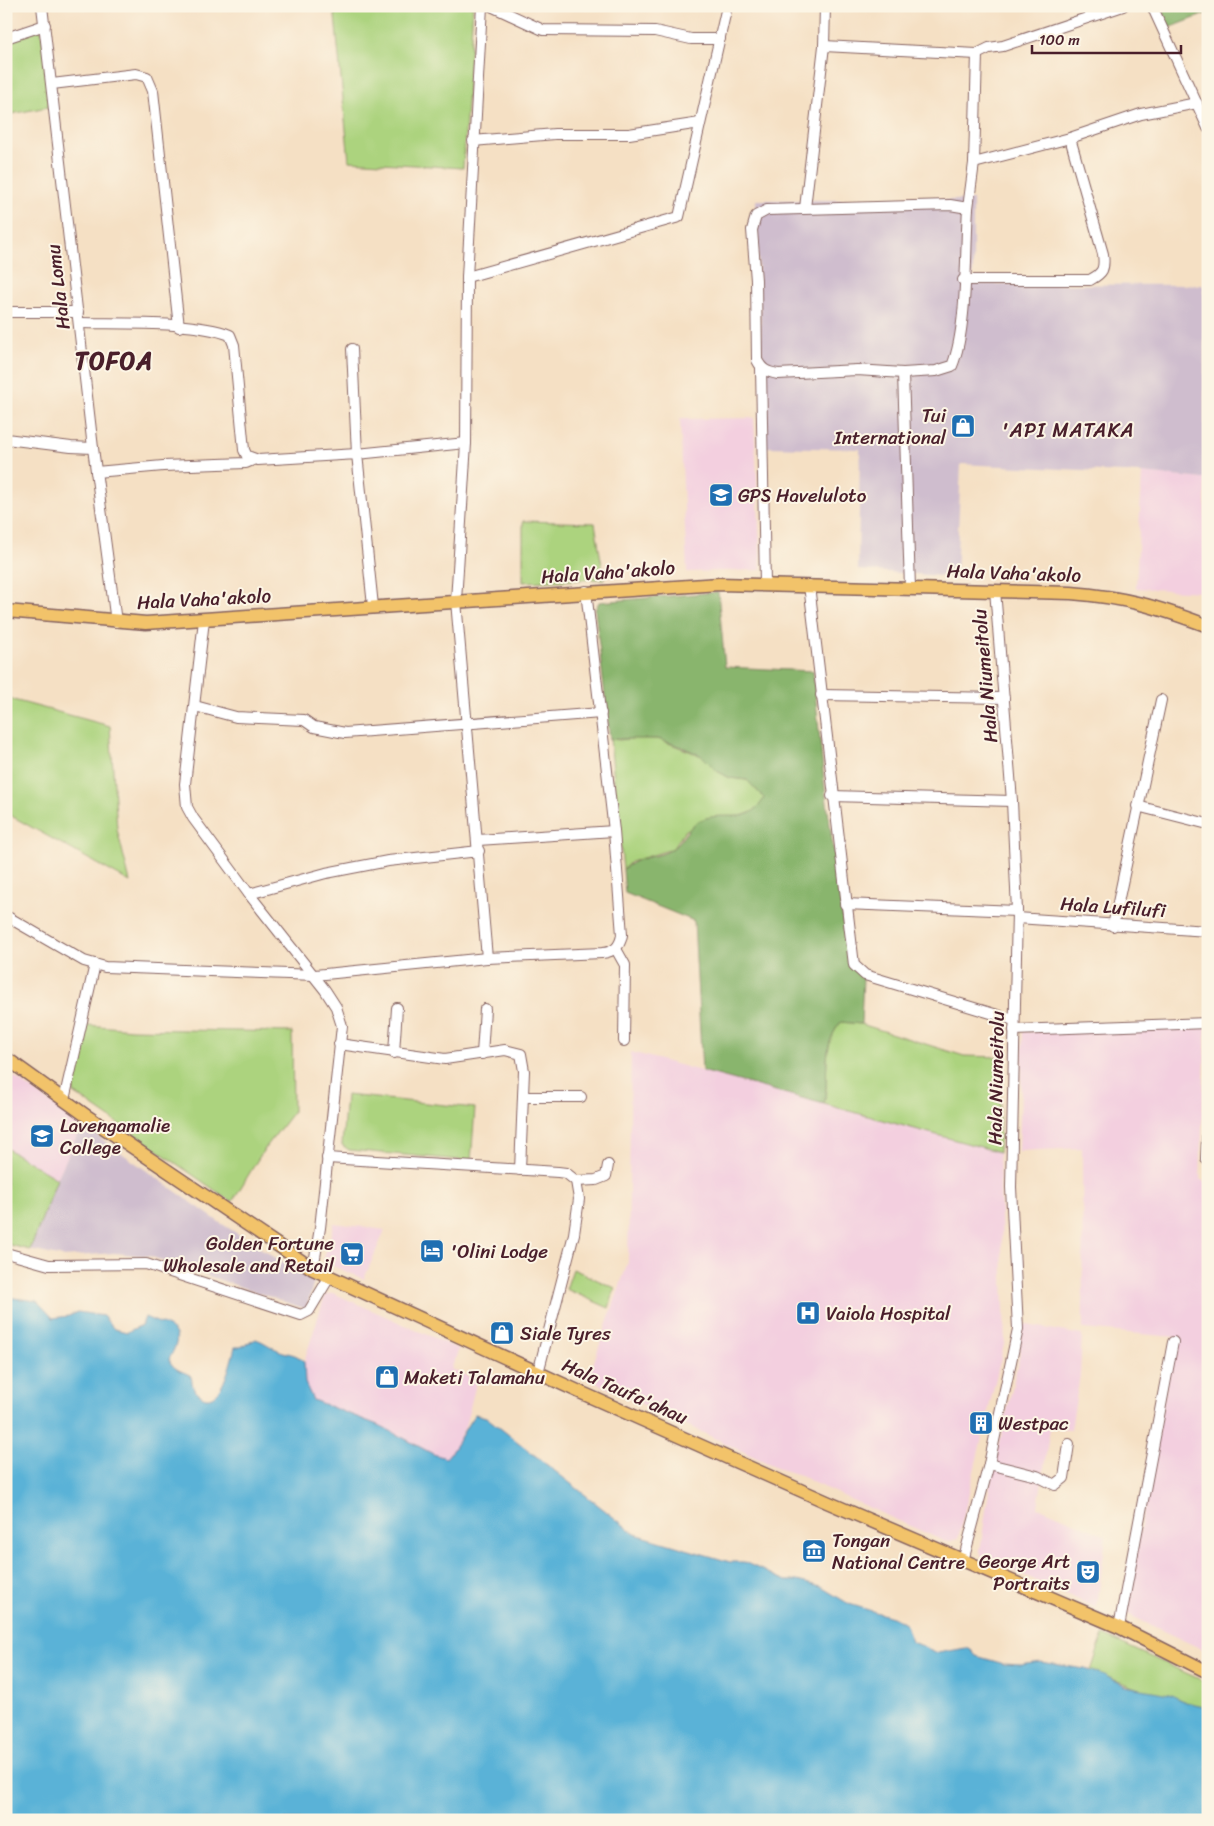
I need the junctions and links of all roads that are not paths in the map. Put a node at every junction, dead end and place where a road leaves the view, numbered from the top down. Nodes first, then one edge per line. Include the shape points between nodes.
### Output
1 (42, 6) edge
2 (482, 6) edge
3 (491, 6) edge
4 (727, 6) edge
5 (824, 6) edge
6 (1123, 6) edge
7 (1152, 6) edge
8 (44, 25) junction
9 (6, 38) edge
10 (720, 39) junction
11 (824, 46) junction
12 (977, 54) junction
13 (52, 84) junction
14 (1197, 103) junction
15 (700, 123) junction
16 (1208, 128) edge
17 (1070, 138) junction
18 (473, 142) junction
19 (974, 163) junction
20 (805, 208) junction
21 (968, 208) junction
22 (467, 277) junction
23 (964, 280) junction
24 (6, 312) edge
25 (79, 318) junction
26 (179, 327) junction
27 (352, 349) dead end
28 (761, 368) junction
29 (903, 372) junction
30 (6, 439) edge
31 (466, 443) junction
32 (93, 448) junction
33 (357, 454) junction
34 (253, 460) junction
35 (96, 472) junction
36 (765, 584) junction
37 (809, 584) junction
38 (910, 588) junction
39 (995, 590) junction
40 (586, 591) junction
41 (456, 601) junction
42 (373, 606) junction
43 (6, 611) edge
44 (204, 620) junction
45 (116, 622) junction
46 (1208, 626) edge
47 (821, 695) junction
48 (1004, 698) junction
49 (1161, 700) dead end
50 (196, 706) junction
51 (601, 713) junction
52 (467, 723) junction
53 (832, 796) junction
54 (1012, 801) junction
55 (1137, 806) junction
56 (1208, 824) edge
57 (614, 831) junction
58 (478, 840) junction
59 (479, 851) junction
60 (249, 894) junction
61 (845, 904) junction
62 (1016, 915) junction
63 (6, 916) edge
64 (1113, 926) junction
65 (1208, 931) edge
66 (616, 949) junction
67 (486, 958) junction
68 (95, 964) junction
69 (315, 975) junction
70 (397, 1008) dead end
71 (485, 1009) dead end
72 (1208, 1023) edge
73 (1014, 1025) junction
74 (624, 1041) dead end
75 (339, 1044) junction
76 (394, 1053) junction
77 (482, 1054) junction
78 (6, 1058) edge
79 (523, 1097) junction
80 (581, 1097) dead end
81 (64, 1100) junction
82 (1208, 1120) edge
83 (327, 1158) junction
84 (1206, 1159) dead end
85 (608, 1165) dead end
86 (520, 1170) junction
87 (576, 1181) junction
88 (6, 1253) edge
89 (313, 1269) junction
90 (330, 1276) junction
91 (1173, 1342) dead end
92 (538, 1372) junction
93 (1069, 1444) dead end
94 (989, 1464) junction
95 (962, 1561) junction
96 (1119, 1627) junction
97 (1207, 1670) edge

1 - 8 street, Hala Lomu
2 - 18 street
3 - 10 street via 543,30 655,31 691,39
4 - 10 street
5 - 11 street
6 - 12 street
7 - 14 street
8 - 9 street
8 - 13 street, Hala Lomu
10 - 15 street
11 - 12 street
11 - 20 street
12 - 19 street
13 - 25 street, Hala Lomu
13 - 26 street via 136,74 147,77 153,91
14 - 16 street
14 - 17 street via 1141,114
15 - 18 street via 629,134 555,134
15 - 22 street via 678,217
17 - 19 street
17 - 23 street via 1103,254 1101,274 1090,280
18 - 22 street
19 - 21 street
20 - 21 street via 950,205
20 - 28 street via 767,210 756,216 752,230 757,360
21 - 23 street
22 - 31 street
23 - 29 street via 962,316 952,366 936,371
24 - 25 street
25 - 26 street
25 - 32 street, Hala Lomu
26 - 34 street via 219,330 230,335 234,345 244,450
27 - 33 street
28 - 29 street via 778,374 857,370
28 - 36 street
29 - 38 street
30 - 32 street
31 - 33 street
31 - 41 street
32 - 35 street, Hala Lomu
33 - 34 street
33 - 42 street
34 - 35 street
35 - 45 street, Hala Lomu
36 - 37 main road, Hala Vaha'akolo
36 - 40 main road, Hala Vaha'akolo
37 - 38 main road, Hala Vaha'akolo
37 - 47 street
38 - 39 main road, Hala Vaha'akolo
39 - 46 main road, Hala Vaha'akolo via 1113,596
39 - 48 street, Hala Niumeitolu
40 - 41 main road, Hala Vaha'akolo
40 - 51 street
41 - 42 main road, Hala Vaha'akolo
41 - 52 street
42 - 44 main road, Hala Vaha'akolo
43 - 45 main road, Hala Vaha'akolo
44 - 45 main road, Hala Vaha'akolo
44 - 50 street
47 - 48 street
47 - 53 street
48 - 54 street, Hala Niumeitolu
49 - 55 street
50 - 52 street via 236,717 304,720 314,727 345,733
50 - 60 street via 185,784 187,808
51 - 52 street
51 - 57 street
52 - 58 street
53 - 54 street
53 - 61 street
54 - 62 street, Hala Niumeitolu
55 - 56 street
55 - 64 street
57 - 58 street
57 - 66 street via 622,935 621,944
58 - 59 street
59 - 60 street via 388,861 326,873
59 - 67 street
60 - 69 street
61 - 62 street, Hala Lufilufi
61 - 73 street via 852,960 861,973
62 - 64 street, Hala Lufilufi
62 - 73 street, Hala Niumeitolu
63 - 68 street via 84,961
64 - 65 street, Hala Lufilufi
66 - 67 street via 602,954
66 - 74 street via 625,966
67 - 69 street
68 - 69 street
68 - 81 street
69 - 75 street via 336,1007 342,1026
70 - 76 street
71 - 77 street
72 - 73 street
73 - 94 street, Hala Niumeitolu via 1011,1187 1018,1329
75 - 76 street
75 - 83 street
76 - 77 street via 445,1058
77 - 79 street via 505,1050 521,1054
78 - 81 main road, Hala Taufa'ahau
79 - 80 street
79 - 86 street
81 - 89 main road, Hala Taufa'ahau
82 - 84 street
83 - 86 street
83 - 89 street
85 - 87 street via 606,1176
86 - 87 street via 566,1172
87 - 92 street via 579,1199 574,1234
88 - 90 street via 49,1265 146,1264 301,1315 309,1311
89 - 90 main road, Hala Taufa'ahau
90 - 92 main road, Hala Taufa'ahau
91 - 96 street
92 - 95 main road, Hala Taufa'ahau
93 - 94 street via 1064,1478 1055,1485 1037,1476
94 - 95 street, Hala Niumeitolu
95 - 96 main road, Hala Taufa'ahau
96 - 97 main road, Hala Taufa'ahau

